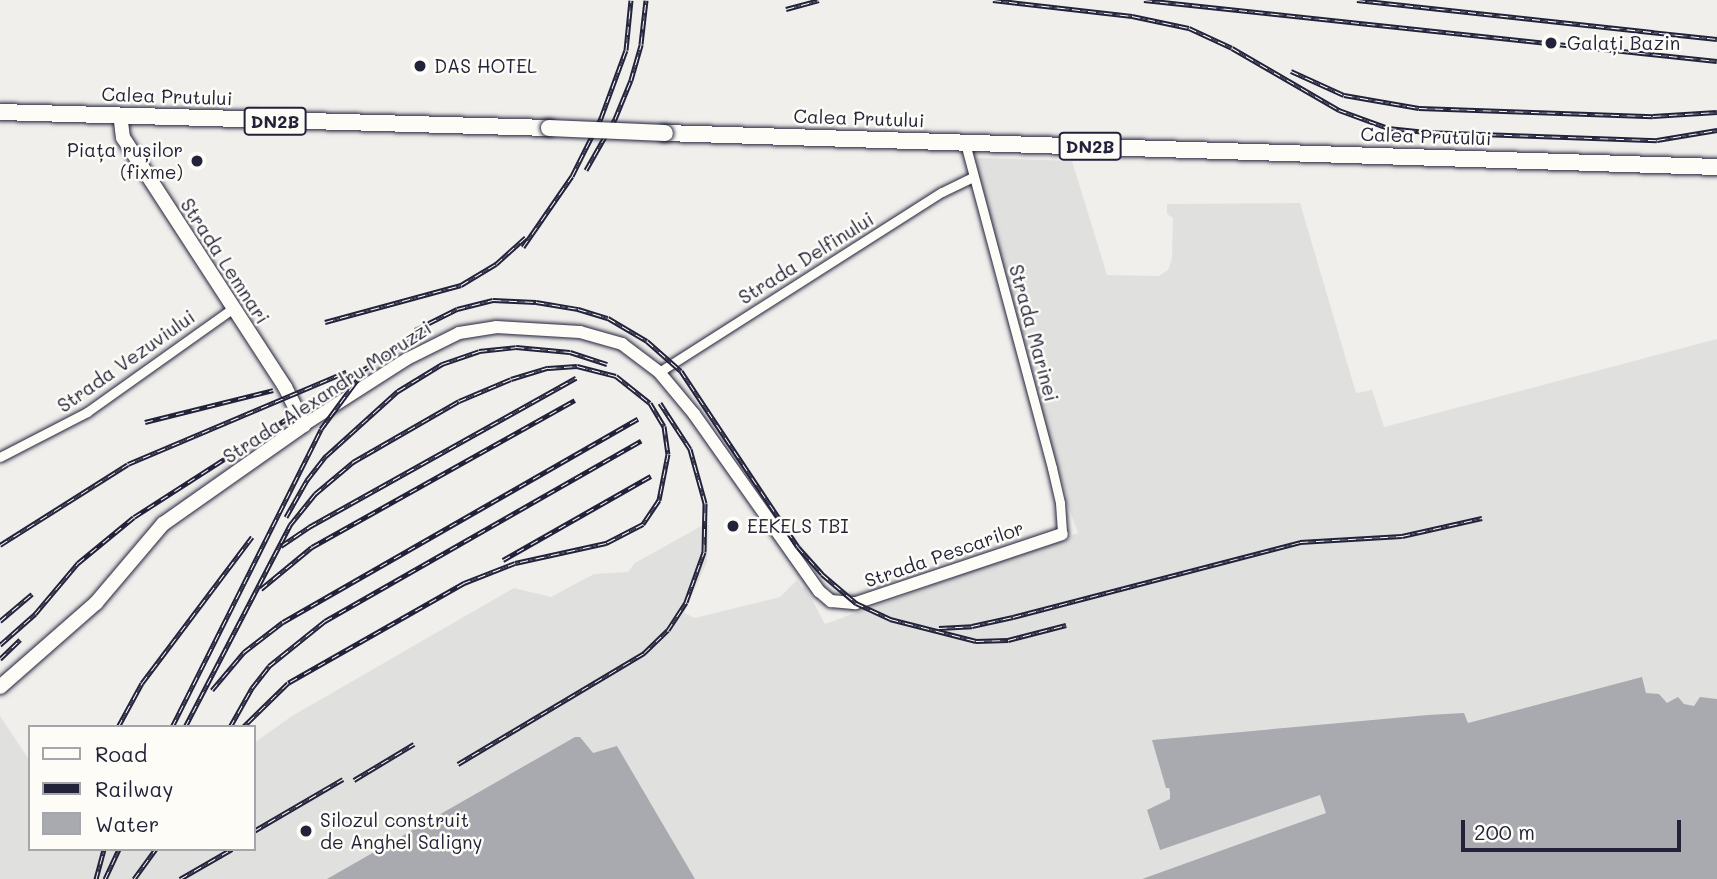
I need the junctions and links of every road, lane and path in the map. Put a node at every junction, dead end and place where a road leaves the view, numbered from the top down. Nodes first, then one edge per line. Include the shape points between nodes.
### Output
1 (0, 112) edge
2 (120, 115) junction
3 (965, 143) junction
4 (1717, 167) edge
5 (973, 177) junction
6 (232, 309) junction
7 (659, 372) junction
8 (304, 425) junction
9 (0, 457) edge
10 (1062, 534) joint
11 (838, 603) joint
12 (0, 687) edge

1 - 2 highway, Calea Prutului / DN2B
2 - 3 highway, Calea Prutului / DN2B, bridge
2 - 6 main road, Strada Lemnari via 123,138
3 - 4 highway, Calea Prutului / DN2B
3 - 5 street, Strada Marinei
5 - 7 street, Strada Delfinului via 942,192
5 - 10 street, Strada Marinei via 1052,468
6 - 8 main road, Strada Lemnari via 285,387
6 - 9 street, Strada Vezuviului via 87,412
7 - 8 street, Strada Alexandru Moruzzi via 622,344 594,335 477,328 431,346
7 - 11 street, Strada Alexandru Moruzzi via 819,591
8 - 12 main road, Strada Alexandru Moruzzi via 163,524 96,603
10 - 11 street, Strada Pescarilor via 876,598

